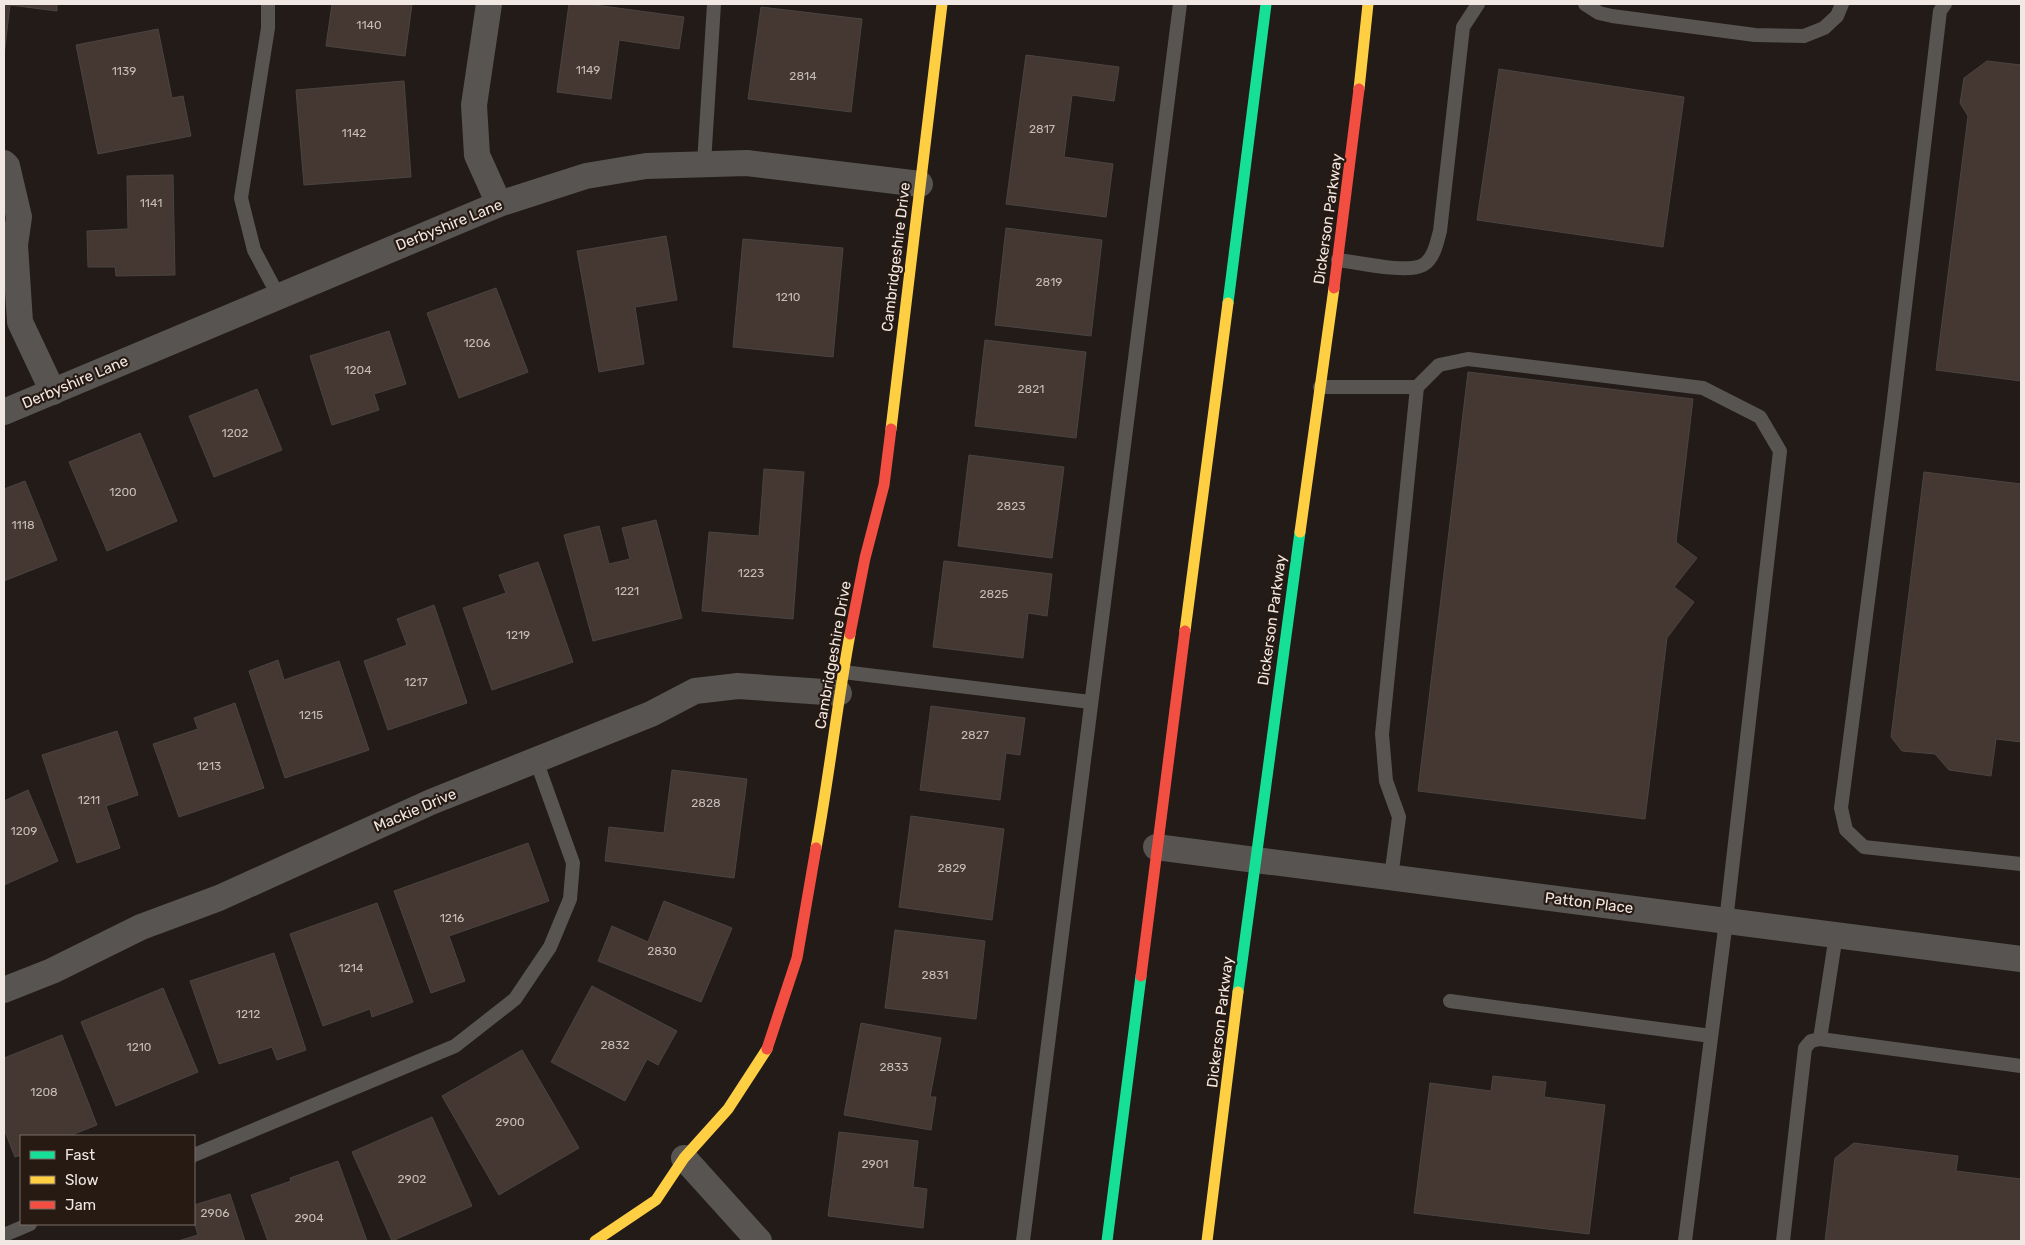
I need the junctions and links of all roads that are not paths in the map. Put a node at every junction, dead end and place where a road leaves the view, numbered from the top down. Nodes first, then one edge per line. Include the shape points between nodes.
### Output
1 (268, 4) edge
2 (489, 4) edge
3 (714, 4) edge
4 (942, 4) edge
5 (1180, 4) edge
6 (1266, 4) edge
7 (1368, 4) edge
8 (1478, 4) edge
9 (1585, 4) edge
10 (1842, 4) edge
11 (1945, 4) edge
12 (4, 163) edge
13 (704, 163) junction
14 (920, 184) junction
15 (500, 204) junction
16 (1338, 260) junction
17 (278, 295) junction
18 (1320, 387) junction
19 (1417, 388) junction
20 (54, 392) junction
21 (4, 412) edge
22 (841, 682) junction
23 (1090, 702) junction
24 (536, 760) junction
25 (1156, 847) junction
26 (1256, 860) junction
27 (2021, 864) edge
28 (1391, 877) junction
29 (1726, 921) junction
30 (1836, 935) junction
31 (2021, 959) edge
32 (4, 990) edge
33 (1450, 1001) dead end
34 (1711, 1036) junction
35 (1820, 1039) junction
36 (2021, 1066) edge
37 (195, 1155) edge
38 (684, 1158) junction
39 (28, 1225) edge
40 (4, 1235) edge
41 (595, 1241) edge
42 (759, 1241) edge
43 (1023, 1241) edge
44 (1107, 1241) edge
45 (1207, 1241) edge
46 (1685, 1241) edge
47 (1783, 1241) edge

1 - 17 lane via 268,28 241,198 254,250
2 - 15 street via 475,114 477,155
3 - 13 lane
4 - 14 main road, Cambridgeshire Drive
5 - 23 lane
6 - 25 main road
7 - 16 main road, Dickerson Parkway
8 - 16 lane via 1463,27 1440,231 1430,258 1423,265 1405,268
9 - 10 lane via 1599,13 1612,16 1755,35 1804,36 1824,28 1837,16
11 - 27 lane via 1940,11 1894,406 1842,808 1846,830 1864,847
12 - 20 street via 19,217 15,245 20,322
13 - 14 street, Derbyshire Lane via 747,164
13 - 15 street, Derbyshire Lane via 646,166 586,176
14 - 22 main road, Cambridgeshire Drive via 884,485 865,558
15 - 17 street, Derbyshire Lane
16 - 18 main road, Dickerson Parkway
17 - 20 street, Derbyshire Lane
18 - 19 lane
18 - 26 main road, Dickerson Parkway via 1268,750
19 - 28 lane via 1382,734 1386,781 1399,817
19 - 29 lane via 1439,365 1468,359 1703,388 1760,418 1780,451
20 - 21 street, Derbyshire Lane
22 - 23 lane
22 - 24 street, Mackie Drive via 695,691 651,714
22 - 38 main road, Cambridgeshire Drive via 830,768 797,958 768,1048 728,1109
23 - 43 lane
24 - 32 street, Mackie Drive via 431,802 219,898 141,927 52,971
24 - 37 lane via 573,863 570,900 550,947 515,999 455,1046
25 - 26 street, Patton Place
25 - 44 main road
26 - 28 street, Patton Place
26 - 45 main road, Dickerson Parkway
28 - 29 street, Patton Place
29 - 30 street, Patton Place
29 - 34 lane
30 - 31 street, Patton Place
30 - 35 lane
33 - 34 lane
34 - 46 lane
35 - 36 lane
35 - 47 lane via 1811,1041 1805,1048
38 - 41 main road, Cambridgeshire Drive via 656,1200
38 - 42 street
39 - 40 lane

